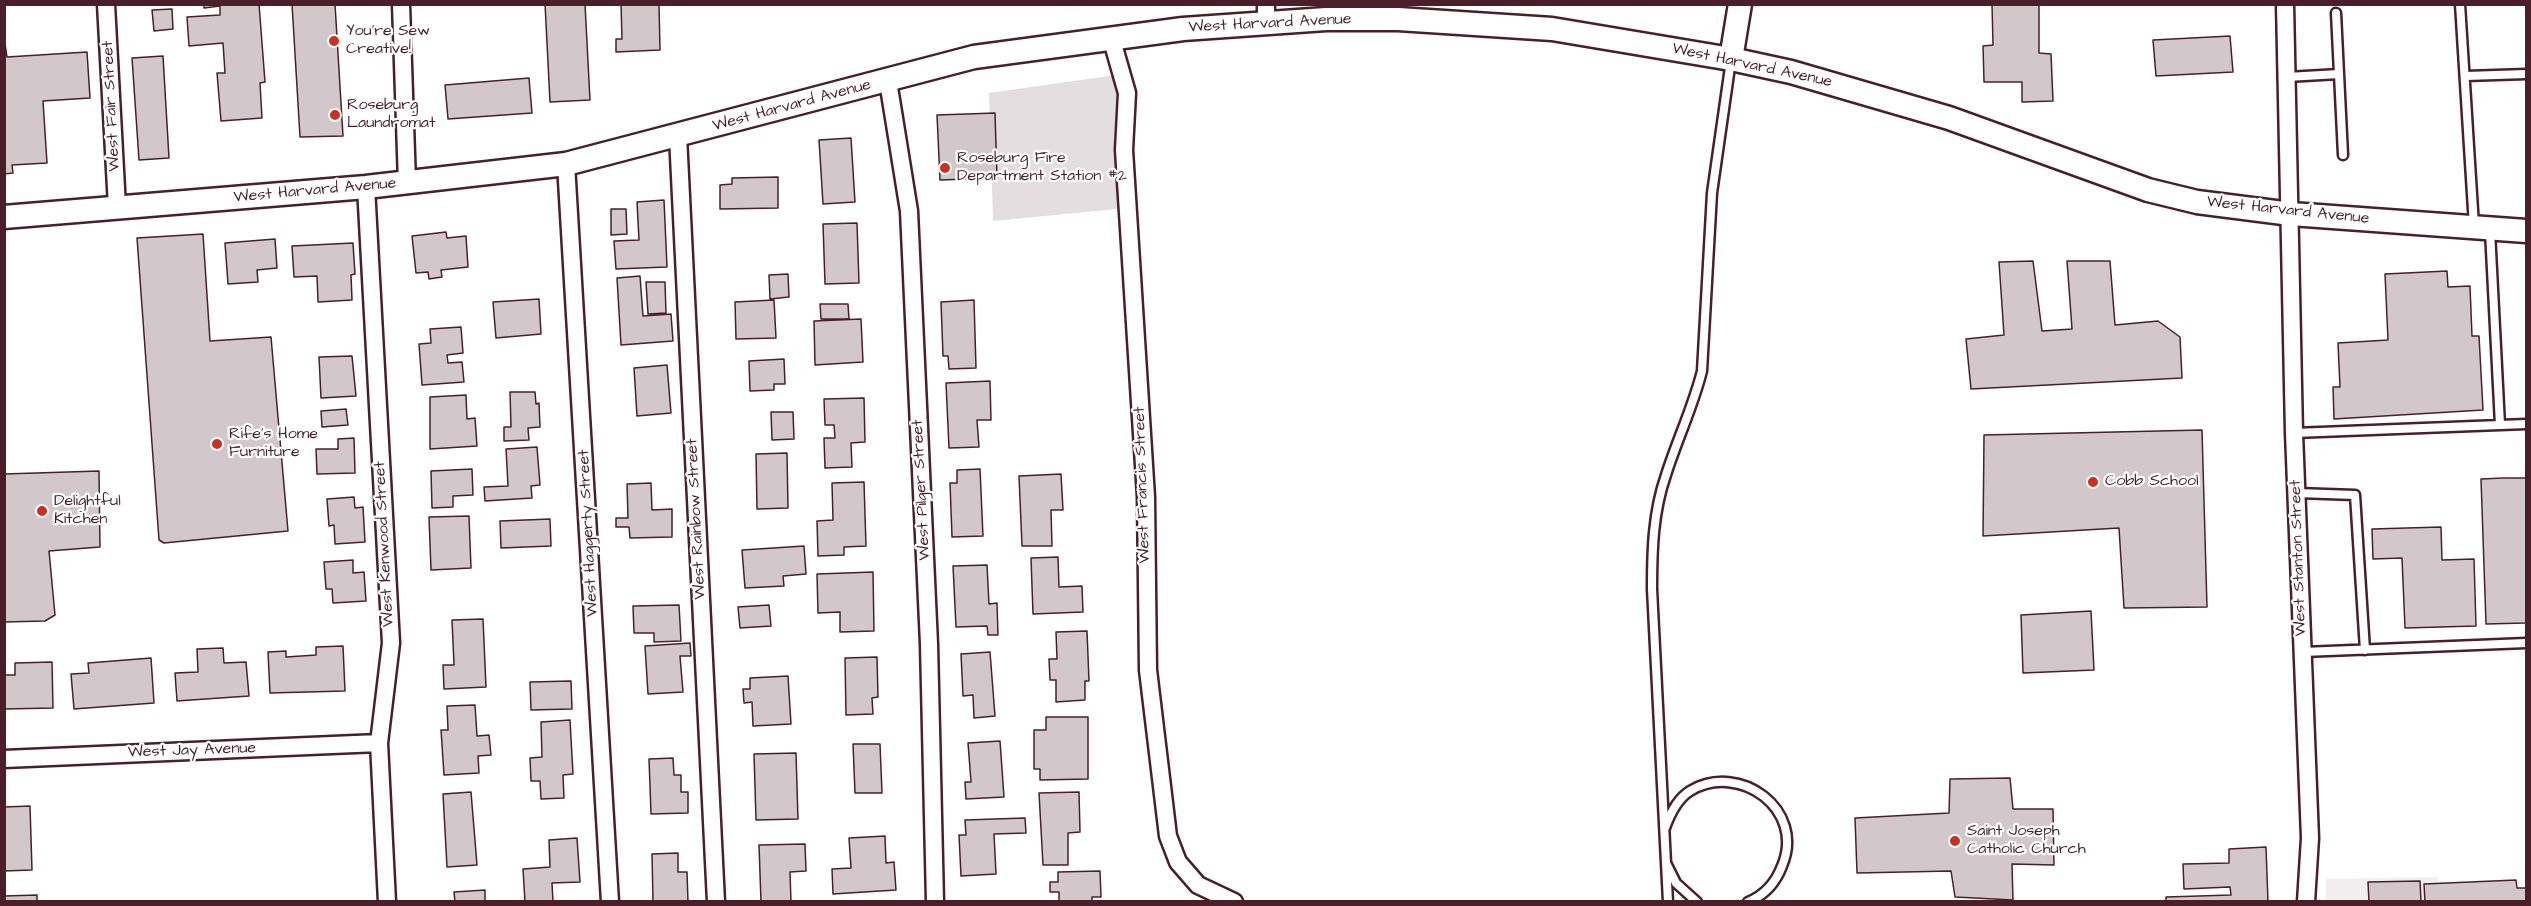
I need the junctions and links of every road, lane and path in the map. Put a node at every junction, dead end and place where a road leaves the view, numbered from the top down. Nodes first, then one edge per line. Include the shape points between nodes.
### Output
1 (106, 4) edge
2 (402, 4) edge
3 (1740, 4) edge
4 (2284, 4) edge
5 (2460, 4) edge
6 (1266, 14) edge
7 (2336, 14) dead end
8 (1111, 37) junction
9 (1731, 58) junction
10 (2338, 74) junction
11 (2526, 74) edge
12 (2466, 76) junction
13 (2287, 77) junction
14 (888, 81) junction
15 (678, 136) junction
16 (2343, 155) dead end
17 (566, 164) junction
18 (407, 183) junction
19 (366, 187) junction
20 (117, 207) junction
21 (2291, 214) junction
22 (4, 217) edge
23 (2482, 228) junction
24 (2526, 231) edge
25 (2526, 424) edge
26 (2500, 425) junction
27 (2294, 434) junction
28 (2297, 493) junction
29 (2526, 644) edge
30 (2365, 650) junction
31 (2303, 652) junction
32 (379, 744) junction
33 (4, 759) edge
34 (1663, 831) junction
35 (1665, 859) junction
36 (387, 902) edge
37 (610, 902) edge
38 (716, 902) edge
39 (935, 902) edge
40 (1234, 902) edge
41 (1668, 902) edge
42 (1697, 902) edge
43 (1748, 902) edge
44 (2306, 902) edge

1 - 20 street, West Fair Street
2 - 18 street
3 - 9 main road
4 - 13 street, West Stanton Street
5 - 12 lane
6 - 8 main road, West Harvard Avenue
6 - 9 main road, West Harvard Avenue via 1512,25
7 - 10 lane
8 - 14 main road, West Harvard Avenue via 974,57
8 - 40 street, West Francis Street via 1127,93 1124,150 1146,497 1148,670 1168,836 1178,862 1198,885
9 - 21 main road, West Harvard Avenue via 1880,96 2148,190 2197,202
9 - 34 lane via 1712,193 1701,371 1665,475 1653,544
10 - 13 lane
10 - 16 lane
11 - 12 lane
12 - 23 lane
13 - 21 street, West Stanton Street
14 - 15 main road, West Harvard Avenue
14 - 39 street, West Pilger Street via 909,212 929,644
15 - 17 main road, West Harvard Avenue
15 - 38 street, West Rainbow Street
17 - 18 main road, West Harvard Avenue
17 - 37 street, West Haggerty Street
18 - 19 main road, West Harvard Avenue
19 - 20 main road, West Harvard Avenue
19 - 32 street, West Kenwood Street via 391,643
20 - 22 main road, West Harvard Avenue
21 - 23 main road, West Harvard Avenue
21 - 27 street, West Stanton Street
23 - 24 main road, West Harvard Avenue
23 - 26 lane
25 - 26 lane
26 - 27 lane
27 - 28 street, West Stanton Street
28 - 30 lane via 2355,495
28 - 31 street, West Stanton Street
29 - 30 lane
30 - 31 lane
31 - 44 street, West Stanton Street via 2310,838
32 - 33 street, West Jay Avenue
32 - 36 street, West Kenwood Street
34 - 35 lane
34 - 43 lane via 1680,801 1690,791 1705,786 1746,787 1769,800 1785,821 1788,850 1777,879
35 - 41 lane
35 - 42 lane via 1676,883

